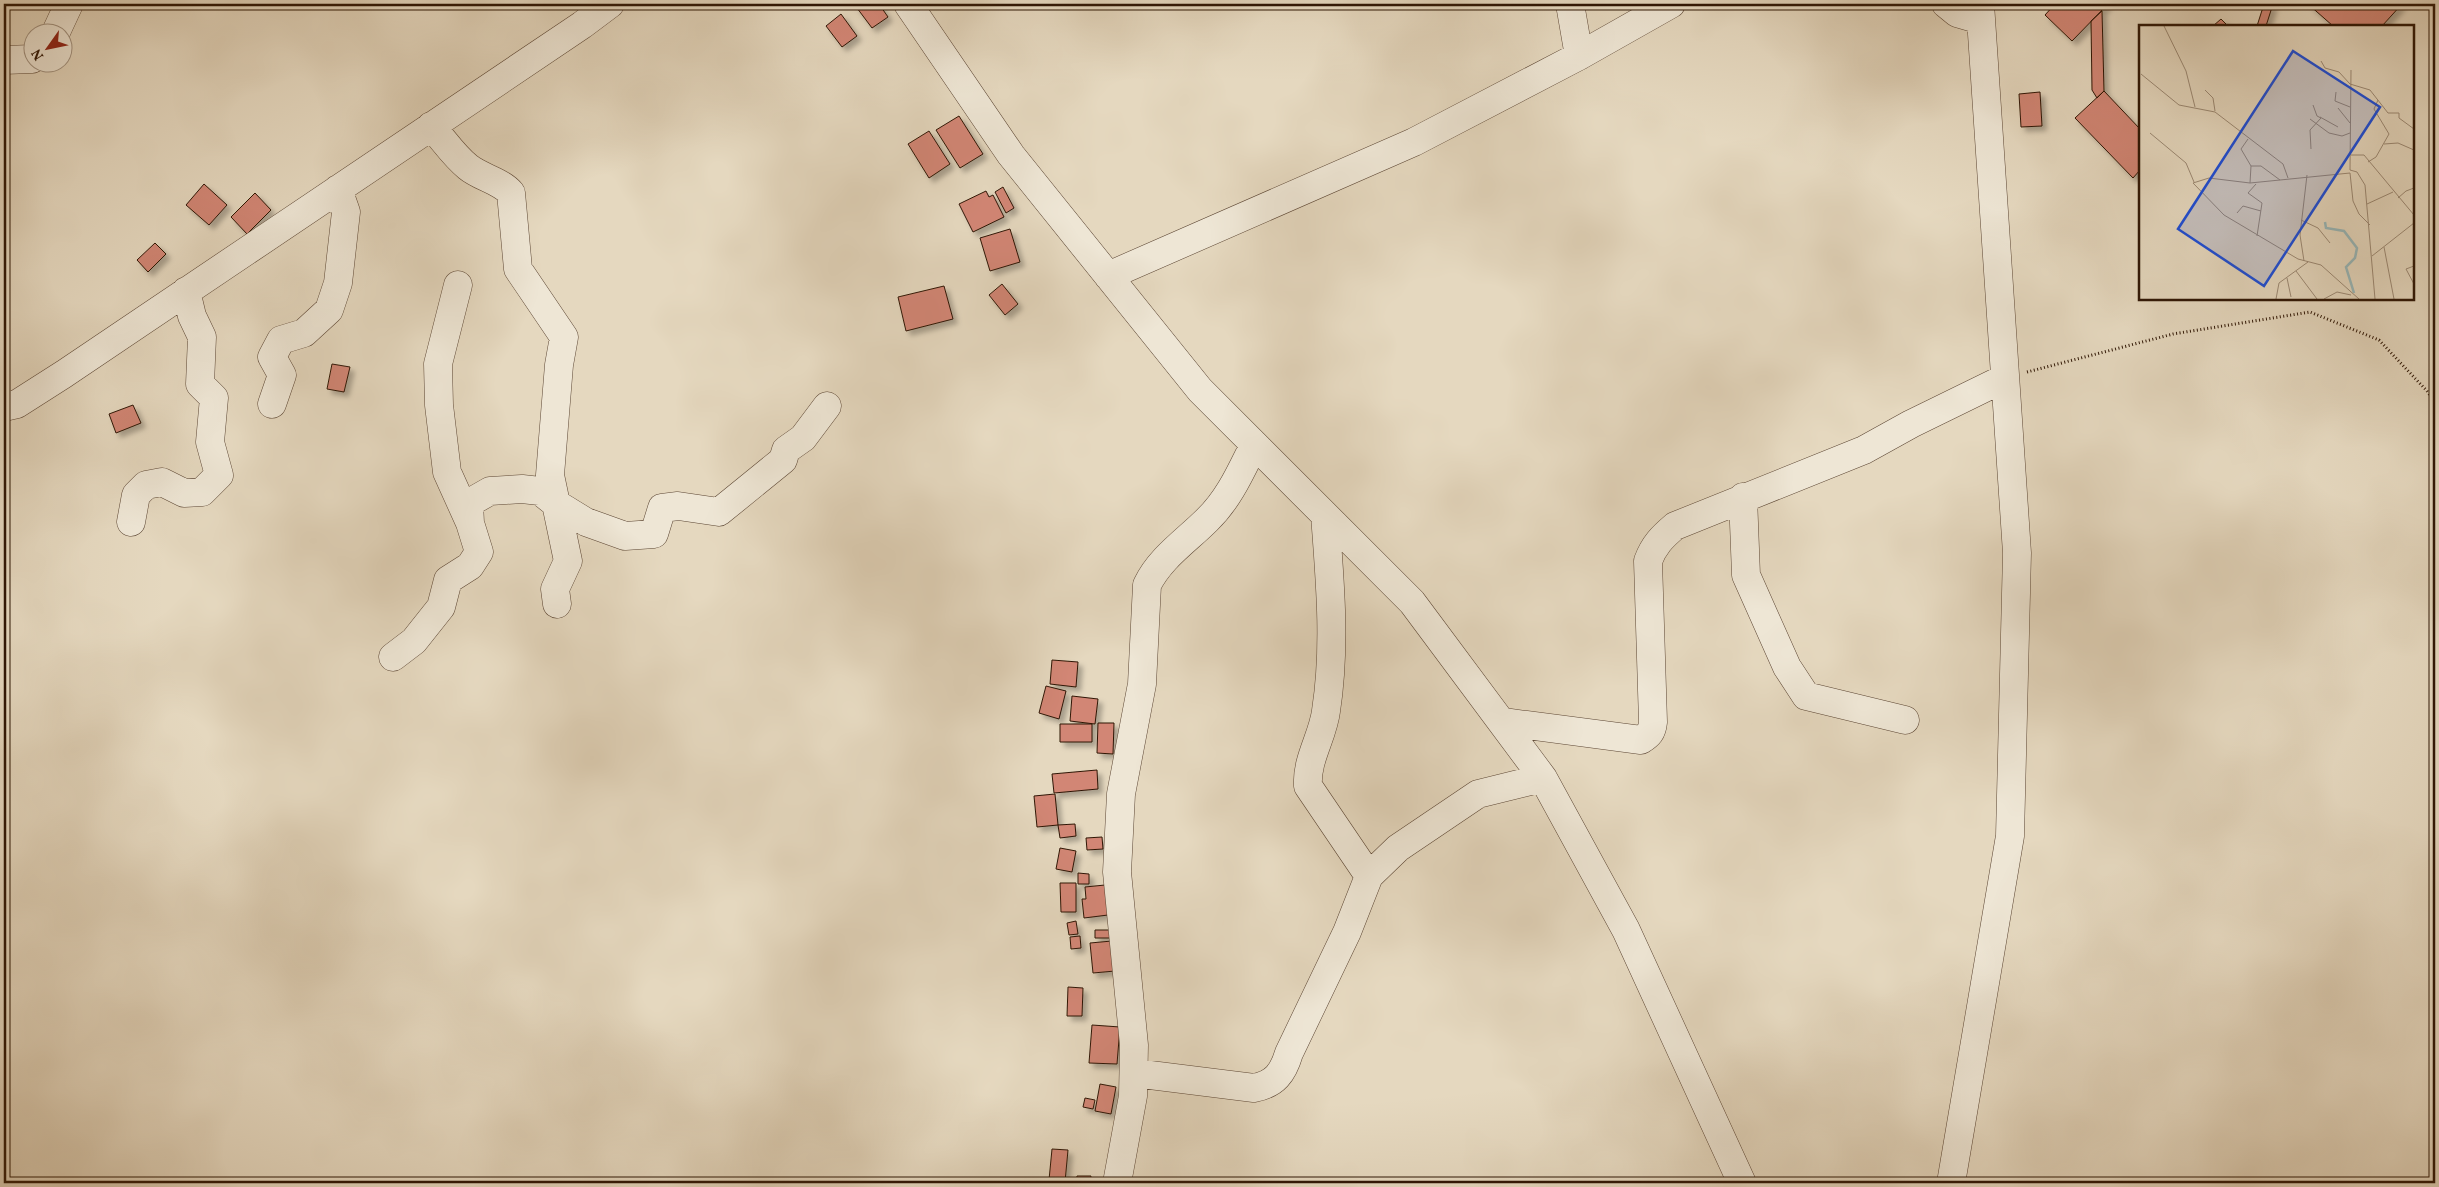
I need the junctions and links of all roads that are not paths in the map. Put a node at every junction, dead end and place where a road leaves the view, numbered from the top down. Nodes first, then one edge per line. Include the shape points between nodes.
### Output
1 (69, 4) edge
2 (610, 4) edge
3 (908, 4) edge
4 (1570, 4) edge
5 (1671, 4) edge
6 (1946, 4) edge
7 (1980, 12) edge
8 (61, 22) edge
9 (1578, 56) junction
10 (22, 59) edge
11 (4, 60) edge
12 (431, 126) junction
13 (338, 189) junction
14 (1108, 276) junction
15 (458, 285) dead end
16 (186, 291) junction
17 (2005, 378) junction
18 (272, 404) dead end
19 (827, 406) dead end
20 (4, 407) edge
21 (1254, 445) junction
22 (1743, 497) junction
23 (555, 503) junction
24 (1325, 516) junction
25 (131, 522) dead end
26 (470, 523) junction
27 (556, 604) dead end
28 (393, 657) dead end
29 (1905, 720) dead end
30 (1503, 722) junction
31 (1543, 778) junction
32 (1369, 876) junction
33 (1134, 1073) junction
34 (1117, 1183) edge
35 (1742, 1183) edge
36 (1951, 1183) edge

1 - 8 street
2 - 12 street
3 - 14 street via 1011,155
4 - 9 street
5 - 9 street
6 - 7 street via 1957,13
7 - 17 street
9 - 14 street via 1414,142
10 - 11 street
12 - 13 street
12 - 23 street via 467,166 511,193 518,269 564,336 550,476
13 - 16 street
13 - 18 street via 346,212 338,283 329,310 304,333 281,340 272,357 282,374
14 - 21 street via 1200,390
15 - 26 street via 438,364 439,406 447,472
16 - 20 street via 17,404
16 - 25 street via 192,316 202,337 200,384 214,398 210,442 219,475 202,492 184,493 162,482 146,484 136,495
17 - 22 street via 1864,450
17 - 36 street via 2017,553 2010,836
19 - 23 street via 803,438 786,450 783,460 719,512 678,506 662,508 654,534 625,536 586,522
21 - 24 street
21 - 33 street via 1230,492 1208,519 1174,550 1147,585 1142,684 1121,794 1118,872
22 - 29 street via 1746,575 1787,667 1806,696
22 - 30 street via 1675,526 1653,547 1648,561 1653,722 1648,736 1641,740
23 - 26 street via 540,492 522,489 490,491 469,503
23 - 27 street via 568,561 556,589
24 - 30 street via 1412,602
24 - 32 street via 1333,621 1326,713 1312,759 1308,786
26 - 28 street via 479,552 470,566 448,580 441,607 414,641
30 - 31 street
31 - 32 street via 1478,794 1398,848
31 - 35 street via 1626,930
32 - 33 street via 1347,932 1278,1078 1267,1086 1254,1088
33 - 34 street via 1134,1096

